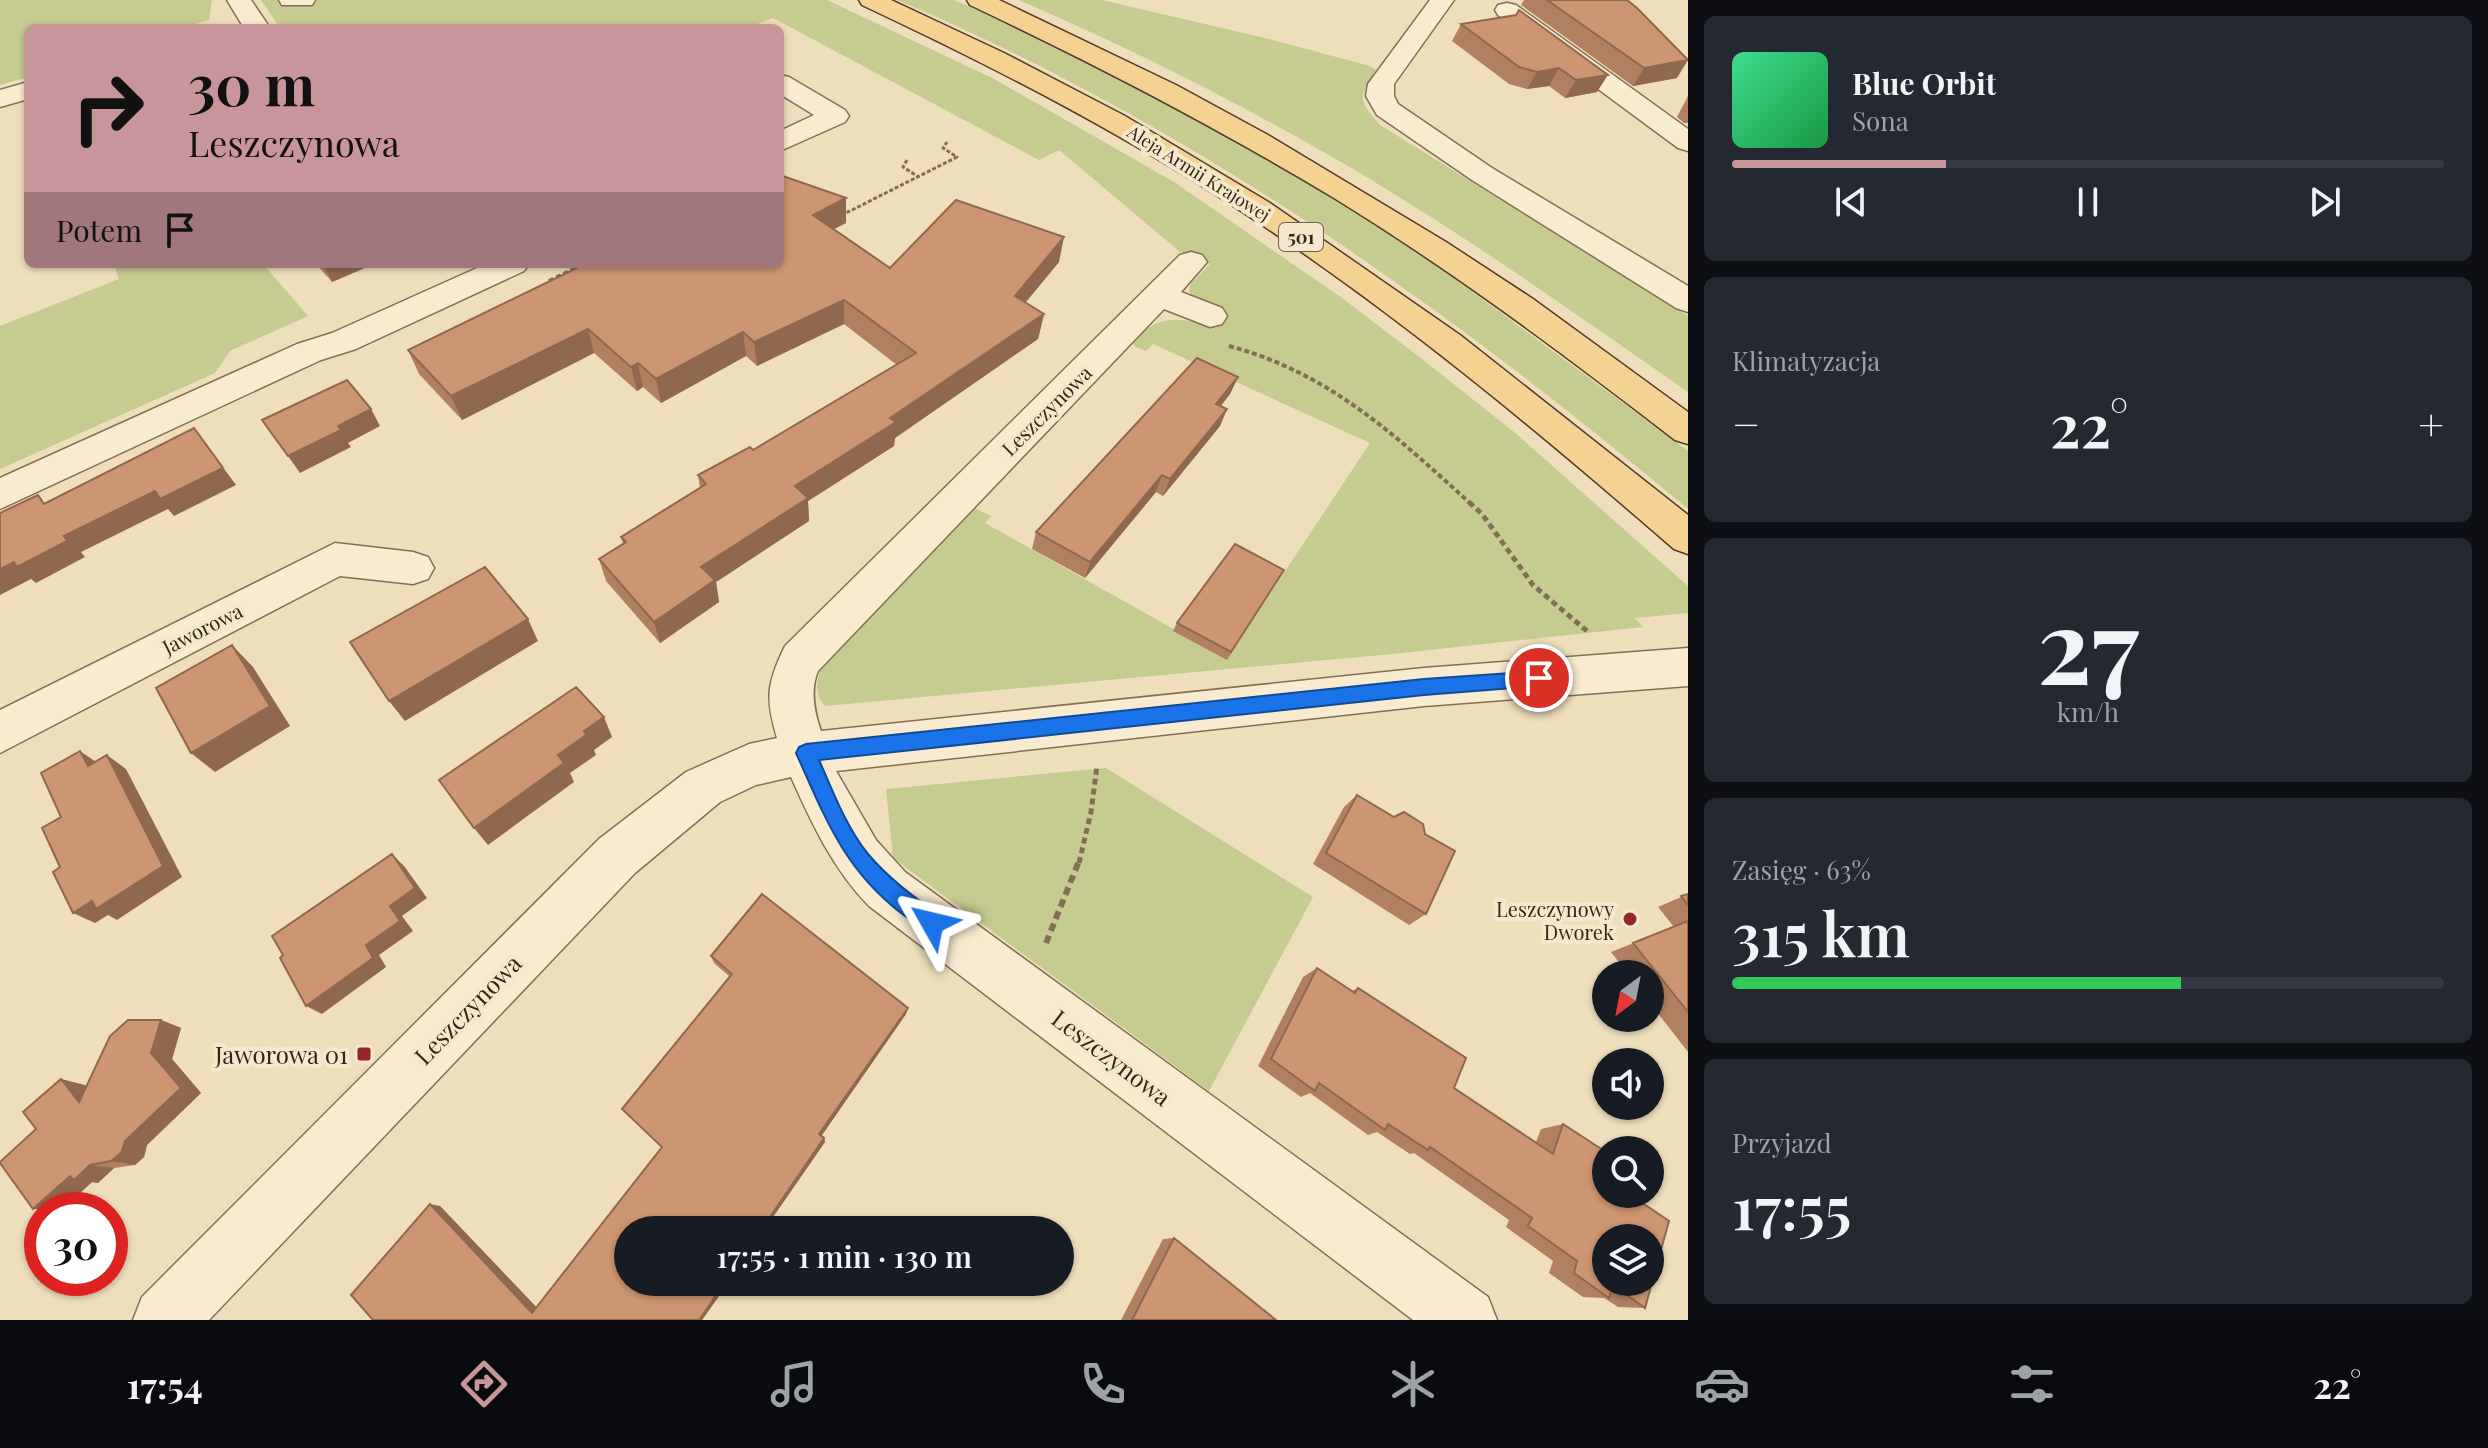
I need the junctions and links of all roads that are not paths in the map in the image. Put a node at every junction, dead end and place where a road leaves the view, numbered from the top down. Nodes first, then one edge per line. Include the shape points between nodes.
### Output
1 (291, 0) edge
2 (303, 0) edge
3 (871, 0) edge
4 (979, 0) edge
5 (1442, 0) edge
6 (1507, 10) dead end
7 (784, 85) edge
8 (24, 91) edge
9 (0, 99) edge
10 (784, 140) edge
11 (1688, 142) edge
12 (1191, 262) dead end
13 (504, 268) edge
14 (1159, 295) junction
15 (1688, 301) edge
16 (1210, 316) dead end
17 (1688, 431) edge
18 (0, 494) edge
19 (1688, 538) edge
20 (413, 568) dead end
21 (1685, 667) edge
22 (0, 733) edge
23 (806, 753) junction
24 (165, 1320) edge
25 (1465, 1320) edge

1 - 2 street
3 - 19 main road, Aleja Armii Krajowej / 501 via 1082,104 1274,219 1471,359
4 - 17 main road via 1156,83 1282,152 1483,280
5 - 15 street via 1381,84 1387,109
6 - 11 street
7 - 10 street via 835,116
8 - 9 street
12 - 14 street, Leszczynowa
13 - 18 street
14 - 16 street
14 - 23 street, Leszczynowa via 801,659 791,683 793,713
20 - 22 street, Jaworowa via 335,559
21 - 23 street, Leszczynowa via 1424,687
23 - 24 street, Leszczynowa via 749,765 703,787 617,856
23 - 25 street, Leszczynowa via 859,859 887,889

